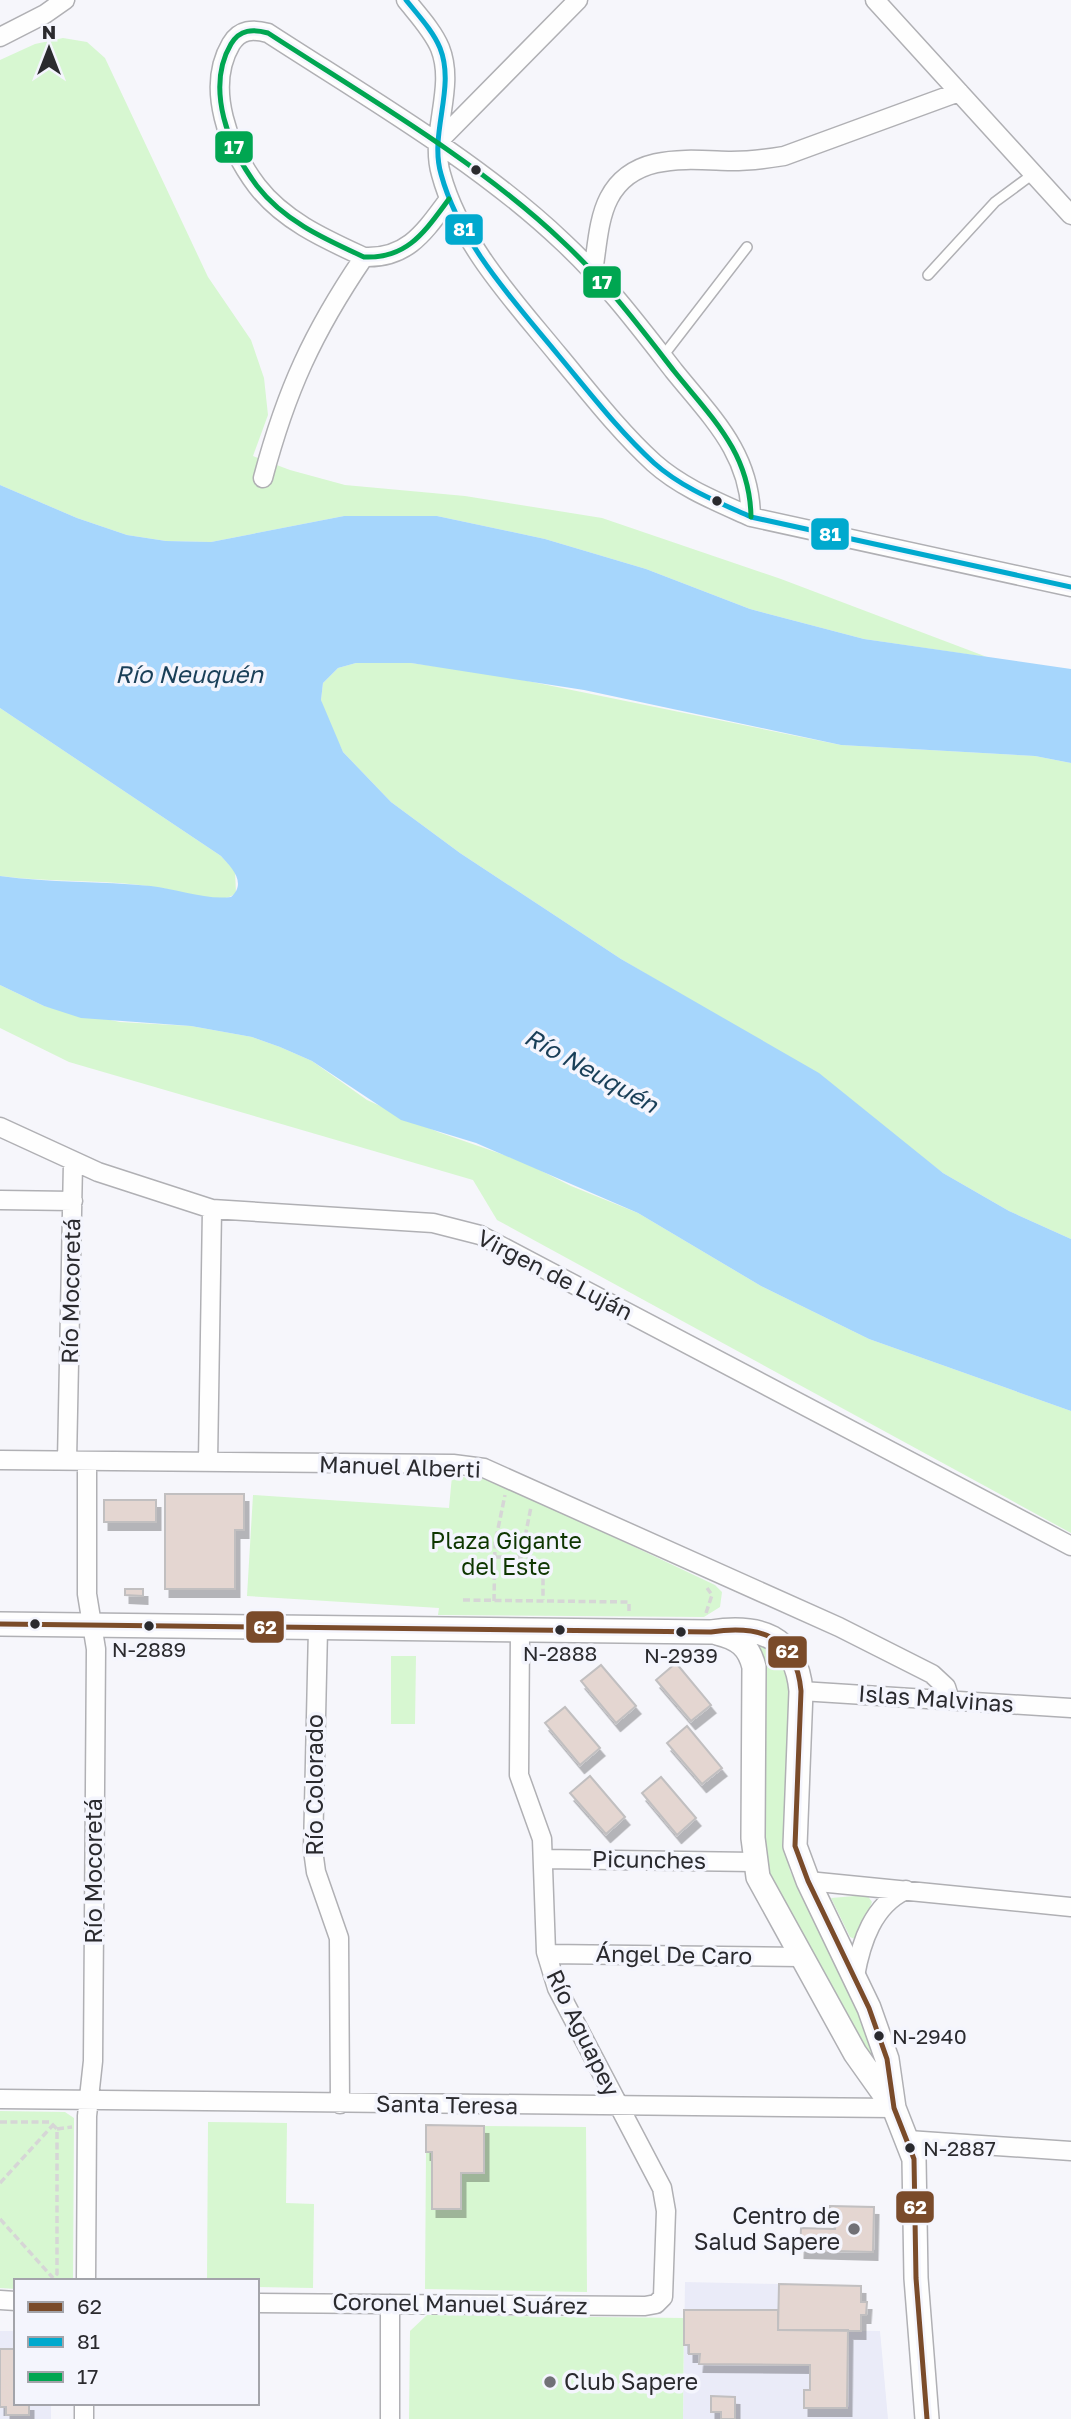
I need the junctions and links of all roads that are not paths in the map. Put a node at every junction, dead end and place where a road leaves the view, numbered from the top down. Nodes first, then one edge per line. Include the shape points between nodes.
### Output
1 (65, 0) edge
2 (407, 0) edge
3 (578, 0) edge
4 (875, 0) edge
5 (0, 37) edge
6 (959, 92) junction
7 (438, 144) junction
8 (1033, 174) junction
9 (449, 199) junction
10 (1071, 215) edge
11 (747, 247) dead end
12 (364, 257) junction
13 (593, 272) junction
14 (928, 275) dead end
15 (663, 356) junction
16 (263, 478) dead end
17 (751, 517) junction
18 (1071, 587) edge
19 (0, 1127) edge
20 (74, 1163) junction
21 (0, 1200) edge
22 (73, 1201) junction
23 (212, 1209) junction
24 (0, 1460) edge
25 (67, 1461) junction
26 (87, 1461) junction
27 (208, 1462) junction
28 (1071, 1546) edge
29 (708, 1623) junction
30 (0, 1624) edge
31 (93, 1625) junction
32 (318, 1629) junction
33 (520, 1631) junction
34 (801, 1690) junction
35 (950, 1700) junction
36 (1071, 1708) edge
37 (544, 1859) junction
38 (754, 1862) junction
39 (808, 1881) junction
40 (906, 1890) junction
41 (1071, 1907) edge
42 (547, 1954) junction
43 (800, 1957) junction
44 (855, 1976) junction
45 (0, 2099) edge
46 (88, 2100) junction
47 (340, 2104) junction
48 (619, 2107) junction
49 (894, 2108) junction
50 (908, 2140) junction
51 (1071, 2151) edge
52 (86, 2279) edge
53 (661, 2301) joint
54 (259, 2302) edge
55 (390, 2304) junction
56 (390, 2419) edge
57 (927, 2419) edge

1 - 5 street
2 - 7 street via 440,47 444,65
3 - 7 street
4 - 6 street
6 - 8 street
6 - 13 street via 784,156 664,160 641,169 622,180 609,198
7 - 9 street via 440,172
7 - 12 street via 268,33 256,29 234,39 223,63 220,95 229,132 246,169 286,215
7 - 13 street via 545,226
8 - 10 street
8 - 14 lane via 995,202
9 - 12 street via 409,247 393,255
9 - 17 street via 461,226 511,298 627,434 682,483
11 - 15 lane
12 - 16 street via 329,308 301,362
13 - 15 street
15 - 17 street via 737,453 746,472
17 - 18 street
19 - 20 street, Virgen de Luján
20 - 22 street, Río Mocoretá
20 - 23 street, Virgen de Luján
21 - 22 street
22 - 25 street, Río Mocoretá
23 - 27 street
23 - 28 street, Virgen de Luján via 433,1223 481,1235
24 - 25 street, Manuel Alberti
25 - 26 street, Manuel Alberti
26 - 27 street, Manuel Alberti
26 - 31 street, Río Mocoretá via 87,1594
27 - 35 street, Manuel Alberti via 453,1464 492,1470 792,1605 926,1671 942,1682
29 - 33 main road
29 - 34 main road via 770,1636 792,1659
29 - 38 main road via 746,1647 754,1667
30 - 31 main road
31 - 32 main road
31 - 46 street, Río Mocoretá via 93,2061
32 - 33 main road
32 - 47 street, Río Colorado via 313,1850 339,1938
33 - 37 street, Río Aguapey via 519,1775 542,1839
34 - 35 street, Islas Malvinas
34 - 39 main road via 793,1832
35 - 36 street, Islas Malvinas
37 - 38 street, Picunches
37 - 42 street, Río Aguapey
38 - 43 main road via 763,1890
39 - 40 street
39 - 44 main road
40 - 41 street
40 - 44 street via 878,1910
42 - 43 street, Ángel De Caro
42 - 48 street, Río Aguapey via 557,1988
43 - 49 main road via 860,2062
44 - 49 main road via 887,2059
45 - 46 street, Santa Teresa
46 - 47 street, Santa Teresa
46 - 52 street, Río Mocoretá
47 - 48 street, Santa Teresa
48 - 49 street, Santa Teresa
48 - 53 street, Río Aguapey via 664,2195 666,2287
49 - 50 main road
50 - 51 street
50 - 57 main road via 916,2168 916,2278
53 - 55 street, Coronel Manuel Suárez via 645,2306
54 - 55 street, Coronel Manuel Suárez
55 - 56 street

